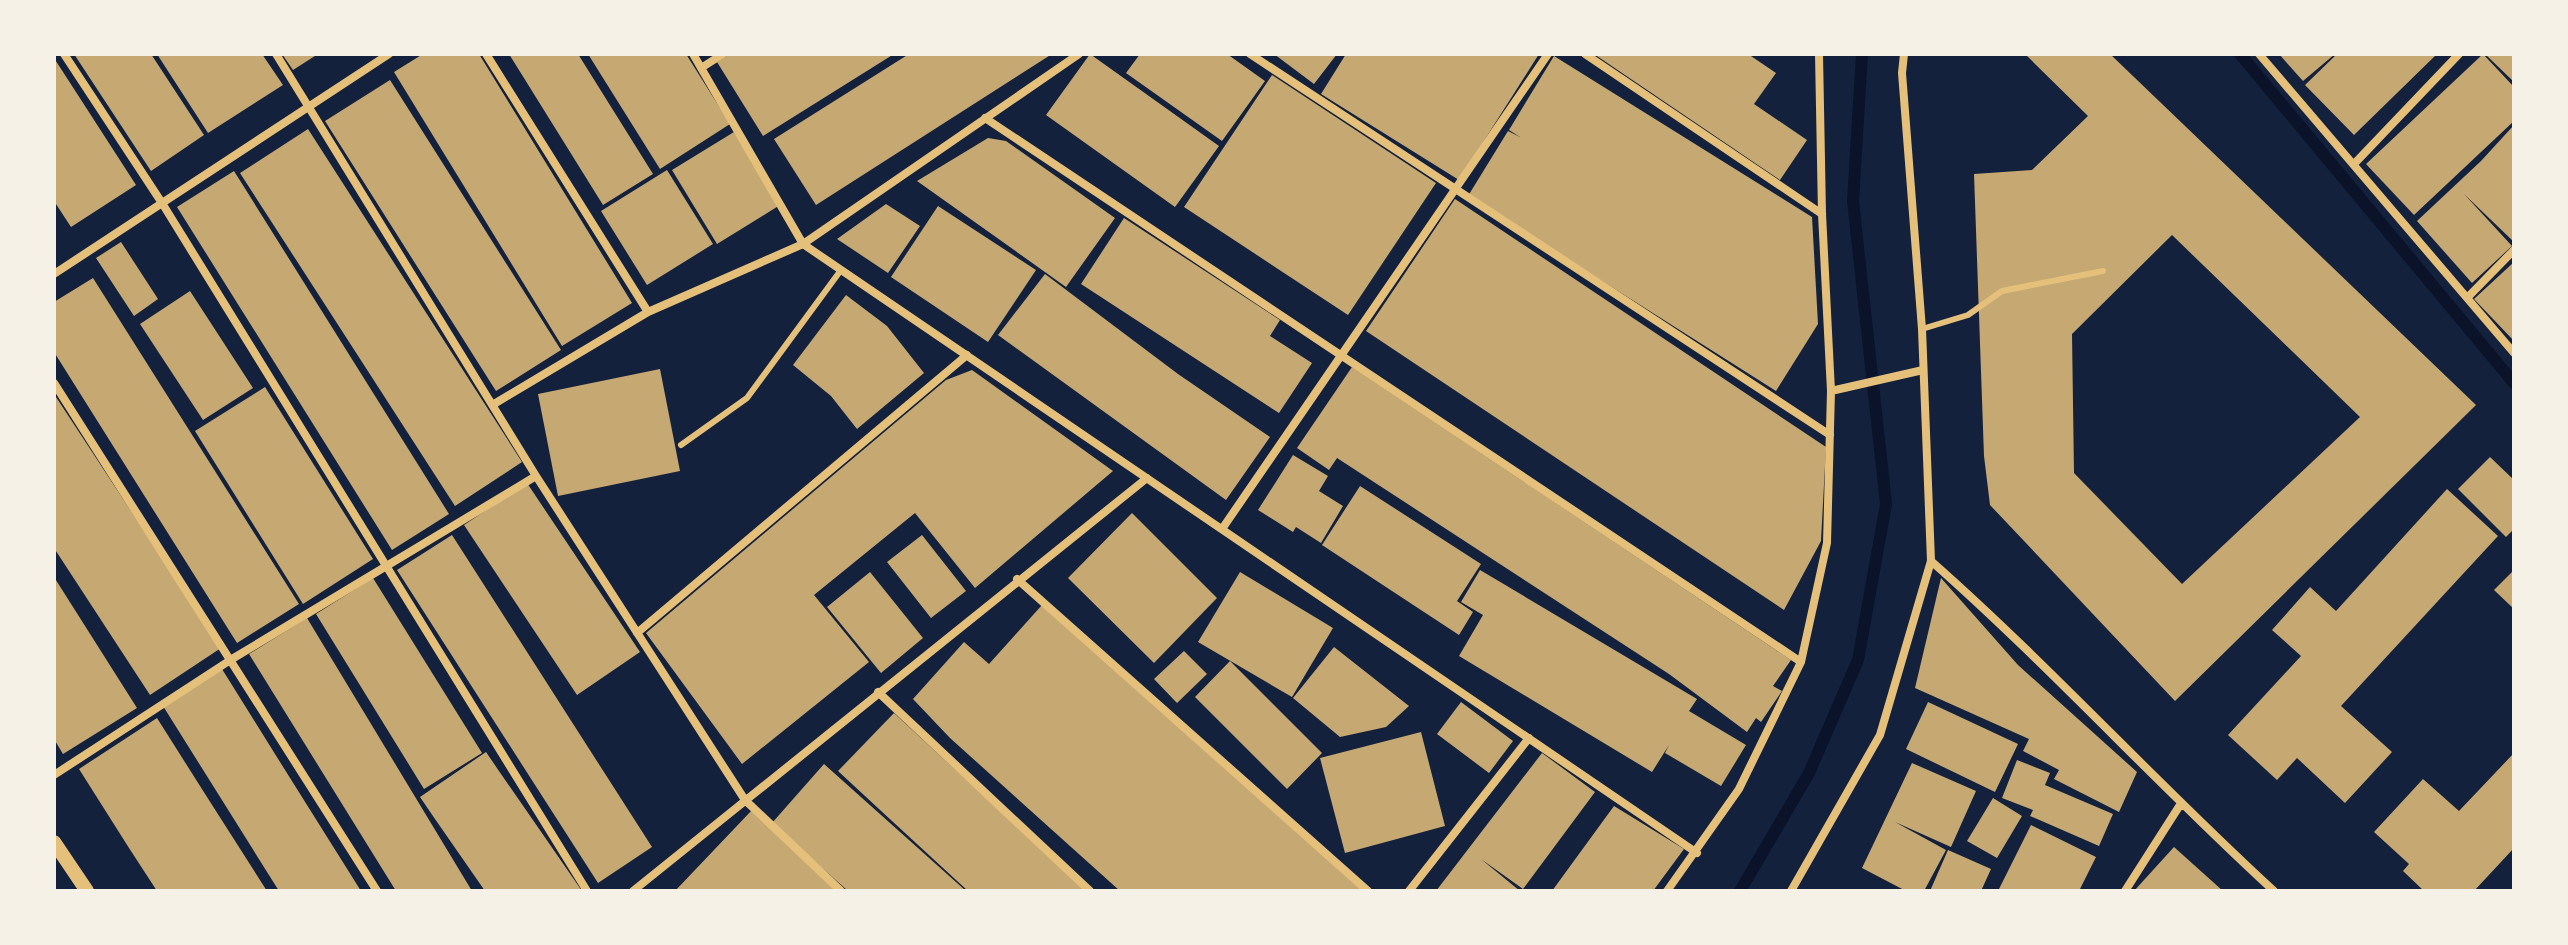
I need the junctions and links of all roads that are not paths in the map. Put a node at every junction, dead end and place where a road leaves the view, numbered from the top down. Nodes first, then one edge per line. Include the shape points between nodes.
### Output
1 (64, 54) edge
2 (276, 54) edge
3 (389, 54) edge
4 (486, 54) edge
5 (693, 54) edge
6 (723, 54) edge
7 (1079, 54) edge
8 (1250, 54) edge
9 (1548, 54) edge
10 (1585, 54) edge
11 (1819, 54) edge
12 (1904, 54) edge
13 (2259, 54) edge
14 (2459, 54) edge
15 (701, 68) junction
16 (309, 107) junction
17 (985, 118) junction
18 (2355, 163) junction
19 (1455, 190) junction
20 (162, 203) junction
21 (1822, 214) junction
22 (803, 244) junction
23 (2514, 250) edge
24 (841, 270) junction
25 (2103, 271) dead end
26 (54, 274) edge
27 (2468, 297) junction
28 (648, 312) junction
29 (1922, 329) junction
30 (2514, 353) edge
31 (967, 355) junction
32 (1342, 355) junction
33 (1919, 371) junction
34 (54, 383) edge
35 (1831, 391) junction
36 (494, 404) junction
37 (1830, 435) junction
38 (681, 445) dead end
39 (536, 476) junction
40 (1147, 478) junction
41 (1222, 529) junction
42 (1931, 561) junction
43 (386, 569) junction
44 (1017, 579) junction
45 (637, 633) junction
46 (232, 659) junction
47 (1801, 662) junction
48 (878, 692) junction
49 (1529, 738) junction
50 (54, 775) edge
51 (745, 800) junction
52 (2180, 805) junction
53 (54, 842) edge
54 (1697, 853) junction
55 (87, 891) edge
56 (377, 891) edge
57 (587, 891) edge
58 (633, 891) edge
59 (841, 891) edge
60 (1090, 891) edge
61 (1368, 891) edge
62 (1409, 891) edge
63 (1667, 891) edge
64 (1791, 891) edge
65 (2125, 891) edge
66 (2274, 891) edge

1 - 20 street
2 - 16 street
3 - 16 street
4 - 28 street
5 - 15 street
6 - 15 street
7 - 17 street
8 - 19 street
9 - 19 street
10 - 21 street
11 - 21 street
12 - 29 street
13 - 18 street
14 - 18 street
15 - 22 street
16 - 20 street
16 - 36 street
17 - 22 street
17 - 32 street
18 - 27 street
19 - 32 street
19 - 37 street
20 - 26 street
20 - 43 street
21 - 35 street
22 - 24 street
22 - 28 street
23 - 27 street
24 - 31 street
24 - 38 lane via 747,398
25 - 29 lane via 2002,291 1968,315
27 - 30 street
28 - 36 street
29 - 33 street
31 - 40 street
31 - 45 street
32 - 41 street
32 - 47 street
33 - 35 street
33 - 42 street
34 - 46 street
35 - 37 street
36 - 39 street
37 - 47 street via 1827,543
39 - 43 street
39 - 45 street
40 - 41 street
40 - 44 street
41 - 49 street
42 - 52 street
42 - 64 street via 1880,735
43 - 46 street
43 - 57 street
44 - 48 street
44 - 61 street
45 - 51 street
46 - 50 street
46 - 56 street
47 - 54 street via 1739,789
48 - 51 street
48 - 60 street
49 - 54 street
49 - 62 street
51 - 58 street
51 - 59 street
52 - 65 street
52 - 66 street
53 - 55 street
54 - 63 street

